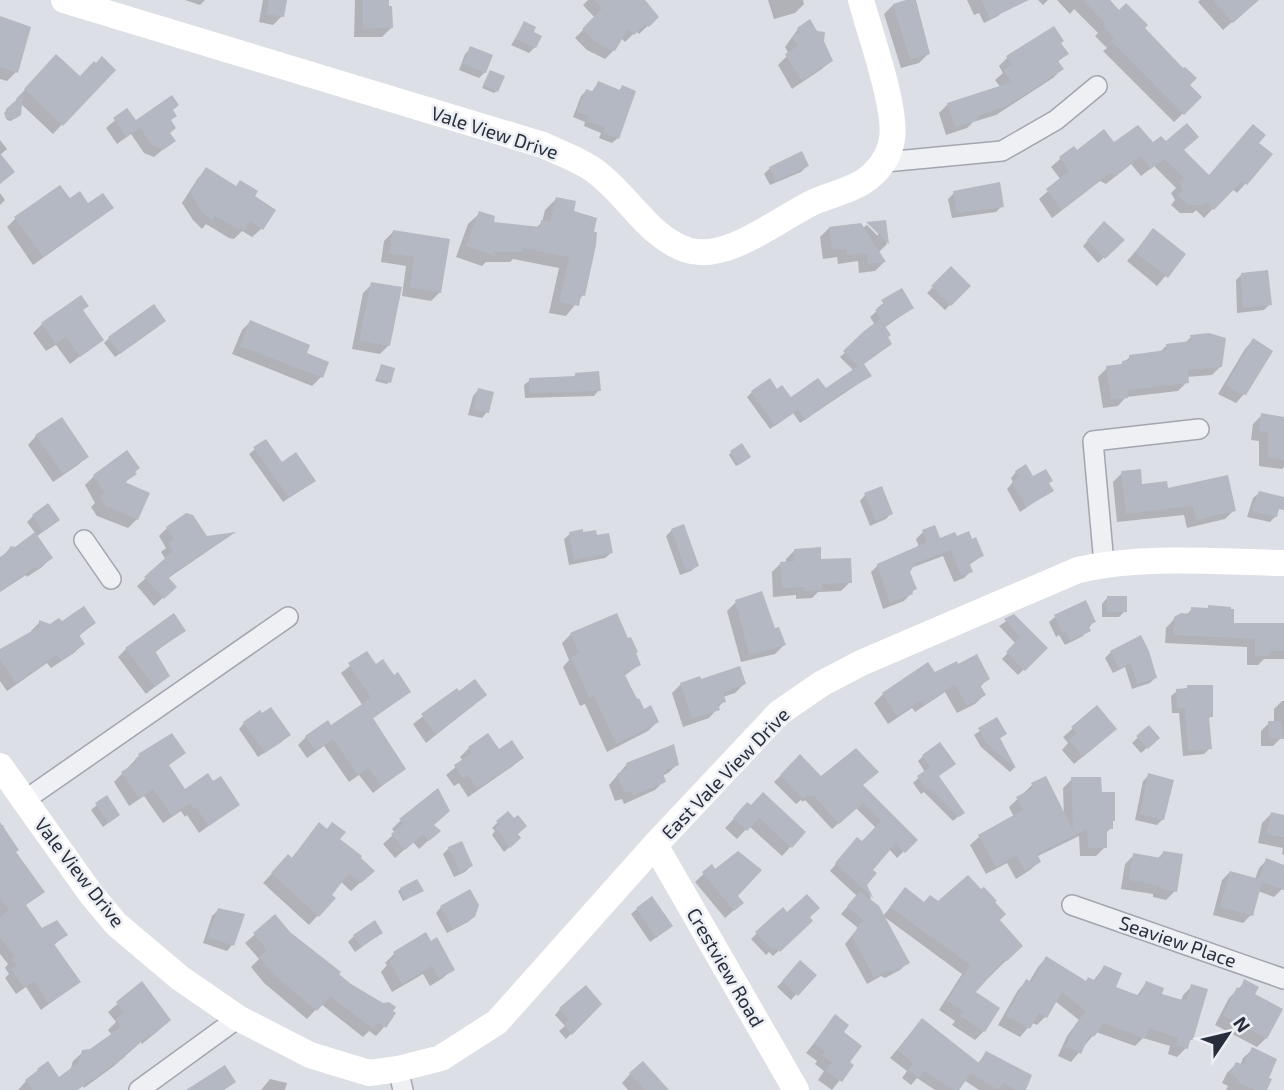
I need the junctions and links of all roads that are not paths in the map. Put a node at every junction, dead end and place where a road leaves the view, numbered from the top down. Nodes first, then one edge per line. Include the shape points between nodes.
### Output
1 (64, 0) edge
2 (861, 0) edge
3 (1097, 86) dead end
4 (885, 162) junction
5 (1199, 429) dead end
6 (84, 540) dead end
7 (1284, 563) edge
8 (1104, 564) junction
9 (111, 579) dead end
10 (288, 617) dead end
11 (0, 766) edge
12 (25, 800) junction
13 (655, 845) junction
14 (1072, 905) dead end
15 (1284, 979) edge
16 (238, 1018) junction
17 (400, 1080) edge
18 (139, 1090) edge
19 (796, 1090) edge

1 - 4 street, Vale View Drive via 543,145 594,170 656,233 689,250 715,251 739,243 863,181
2 - 4 street via 892,117 892,140
3 - 4 street via 1056,120 1002,151
5 - 8 street via 1093,441
6 - 9 street
7 - 8 street, East Vale View Drive
8 - 13 street, East Vale View Drive via 1078,570 821,684 779,713
10 - 12 street
11 - 12 street, Vale View Drive
12 - 16 street, Vale View Drive via 116,924 180,978
13 - 17 street, East Vale View Drive via 497,1021
13 - 19 street, Crestview Road
14 - 15 street, Seaview Place
16 - 17 street, East Vale View Drive via 310,1055
16 - 18 street

